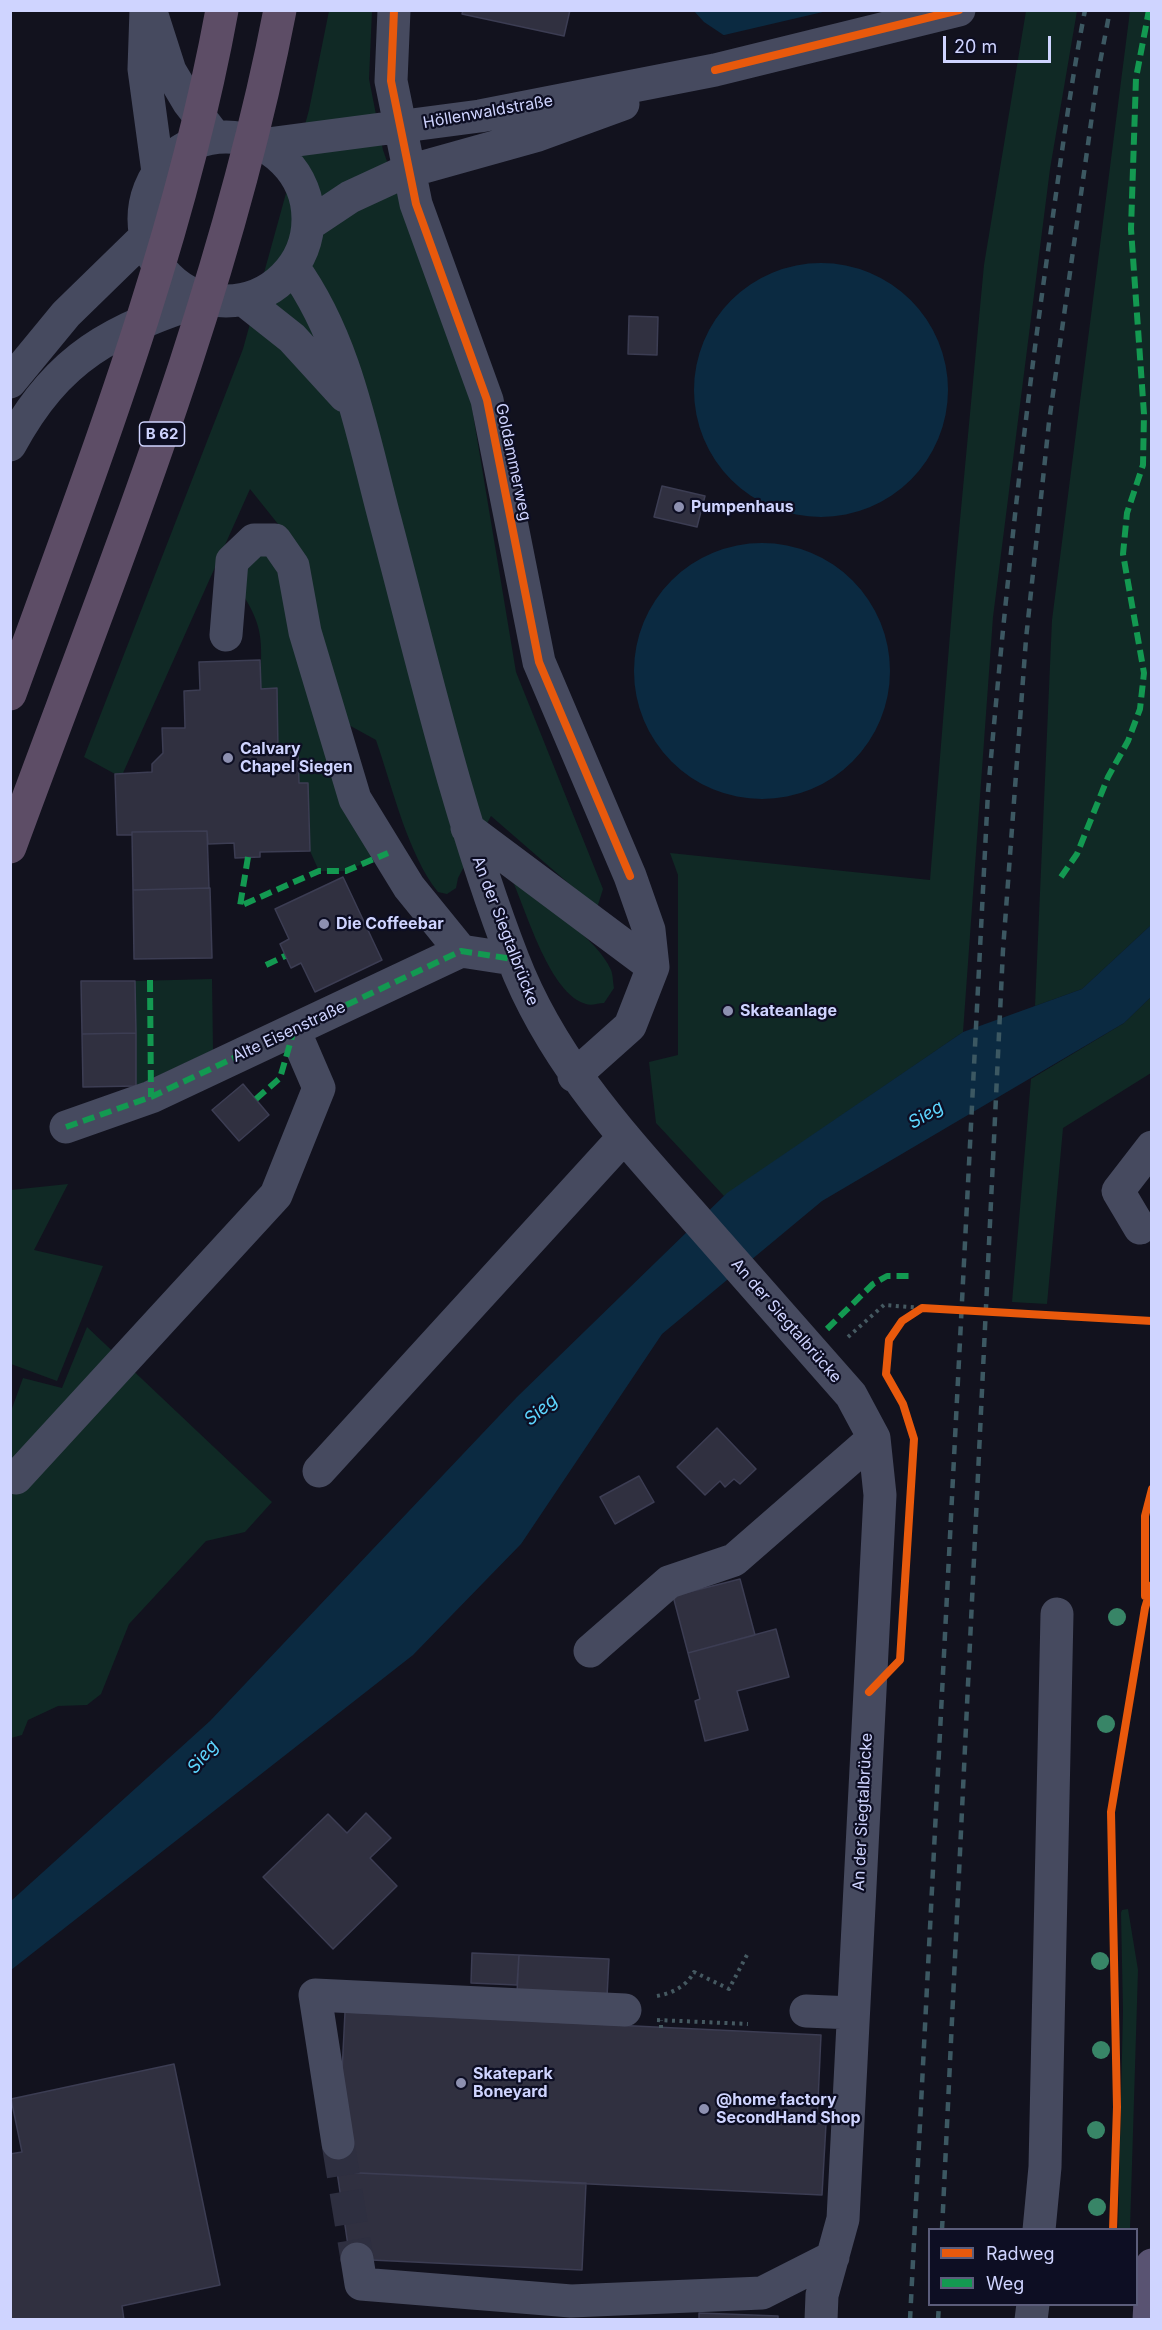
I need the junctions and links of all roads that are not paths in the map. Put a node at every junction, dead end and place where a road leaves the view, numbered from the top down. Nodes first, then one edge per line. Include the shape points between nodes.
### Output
1 (148, 10) edge
2 (222, 10) edge
3 (280, 10) edge
4 (394, 10) edge
5 (959, 10) edge
6 (714, 70) junction
7 (216, 138) junction
8 (277, 149) junction
9 (158, 172) junction
10 (308, 225) junction
11 (145, 237) junction
12 (293, 267) junction
13 (205, 299) junction
14 (244, 300) junction
15 (10, 382) edge
16 (354, 406) junction
17 (10, 445) edge
18 (226, 635) dead end
19 (10, 694) edge
20 (467, 828) junction
21 (10, 846) edge
22 (461, 951) junction
23 (513, 959) junction
24 (653, 967) junction
25 (294, 1030) junction
26 (574, 1076) junction
27 (66, 1127) dead end
28 (624, 1137) junction
29 (1152, 1147) edge
30 (1140, 1228) dead end
31 (874, 1438) junction
32 (319, 1471) dead end
33 (16, 1478) dead end
34 (1057, 1614) dead end
35 (590, 1651) dead end
36 (626, 2010) road end
37 (806, 2011) dead end
38 (853, 2013) junction
39 (338, 2143) tunnel mouth
40 (1039, 2228) edge
41 (833, 2257) junction
42 (357, 2259) tunnel mouth
43 (1152, 2265) edge
44 (821, 2319) edge
45 (1149, 2319) edge

1 - 7 street, Höllenwaldstraße via 170,71
1 - 9 street, Höllenwaldstraße via 144,69
2 - 19 highway via 166,238 114,405
3 - 21 highway, B 62 via 228,232 210,288 167,421
4 - 24 street, Goldammerweg via 391,81 416,204 487,400 539,662 630,876 649,930
5 - 6 street, Höllenwaldstraße
6 - 8 street, Höllenwaldstraße via 480,116 335,135
6 - 10 street, Höllenwaldstraße via 538,135 402,173 350,197
7 - 8 street, Höllenwaldstraße via 231,137
7 - 9 street, Höllenwaldstraße via 183,149
8 - 10 street, Höllenwaldstraße via 306,200
9 - 11 street, Höllenwaldstraße via 146,201
10 - 12 street, Höllenwaldstraße
11 - 13 street, Höllenwaldstraße via 168,278
11 - 15 street via 66,314
12 - 14 street, Höllenwaldstraße via 271,288
12 - 16 street, An der Siegtalbrücke via 324,315
13 - 14 street, Höllenwaldstraße
13 - 17 street, Höllenwaldstraße via 130,325 93,347 65,369 40,398
14 - 16 street, An der Siegtalbrücke via 292,338
16 - 20 street, An der Siegtalbrücke
18 - 22 street via 232,561 254,540 275,540 293,566 305,632 355,799 409,887
20 - 23 street, An der Siegtalbrücke
20 - 24 street
22 - 23 street
22 - 25 street, Alte Eisenstraße
23 - 26 street, An der Siegtalbrücke via 550,1039
24 - 26 street, Goldammerweg via 630,1026
25 - 27 street, Alte Eisenstraße via 151,1097
25 - 33 street via 319,1088 276,1195
26 - 28 street, An der Siegtalbrücke
28 - 31 street, An der Siegtalbrücke via 824,1339
28 - 32 street
29 - 30 street via 1118,1191
31 - 35 street via 734,1560 669,1582
31 - 38 street, An der Siegtalbrücke via 880,1495
34 - 40 street via 1045,2167
36 - 39 street via 315,1995
37 - 38 street
38 - 41 street, An der Siegtalbrücke via 843,2219
41 - 42 street via 762,2293 571,2301 361,2284
41 - 44 street, An der Siegtalbrücke via 822,2295
43 - 45 main road

